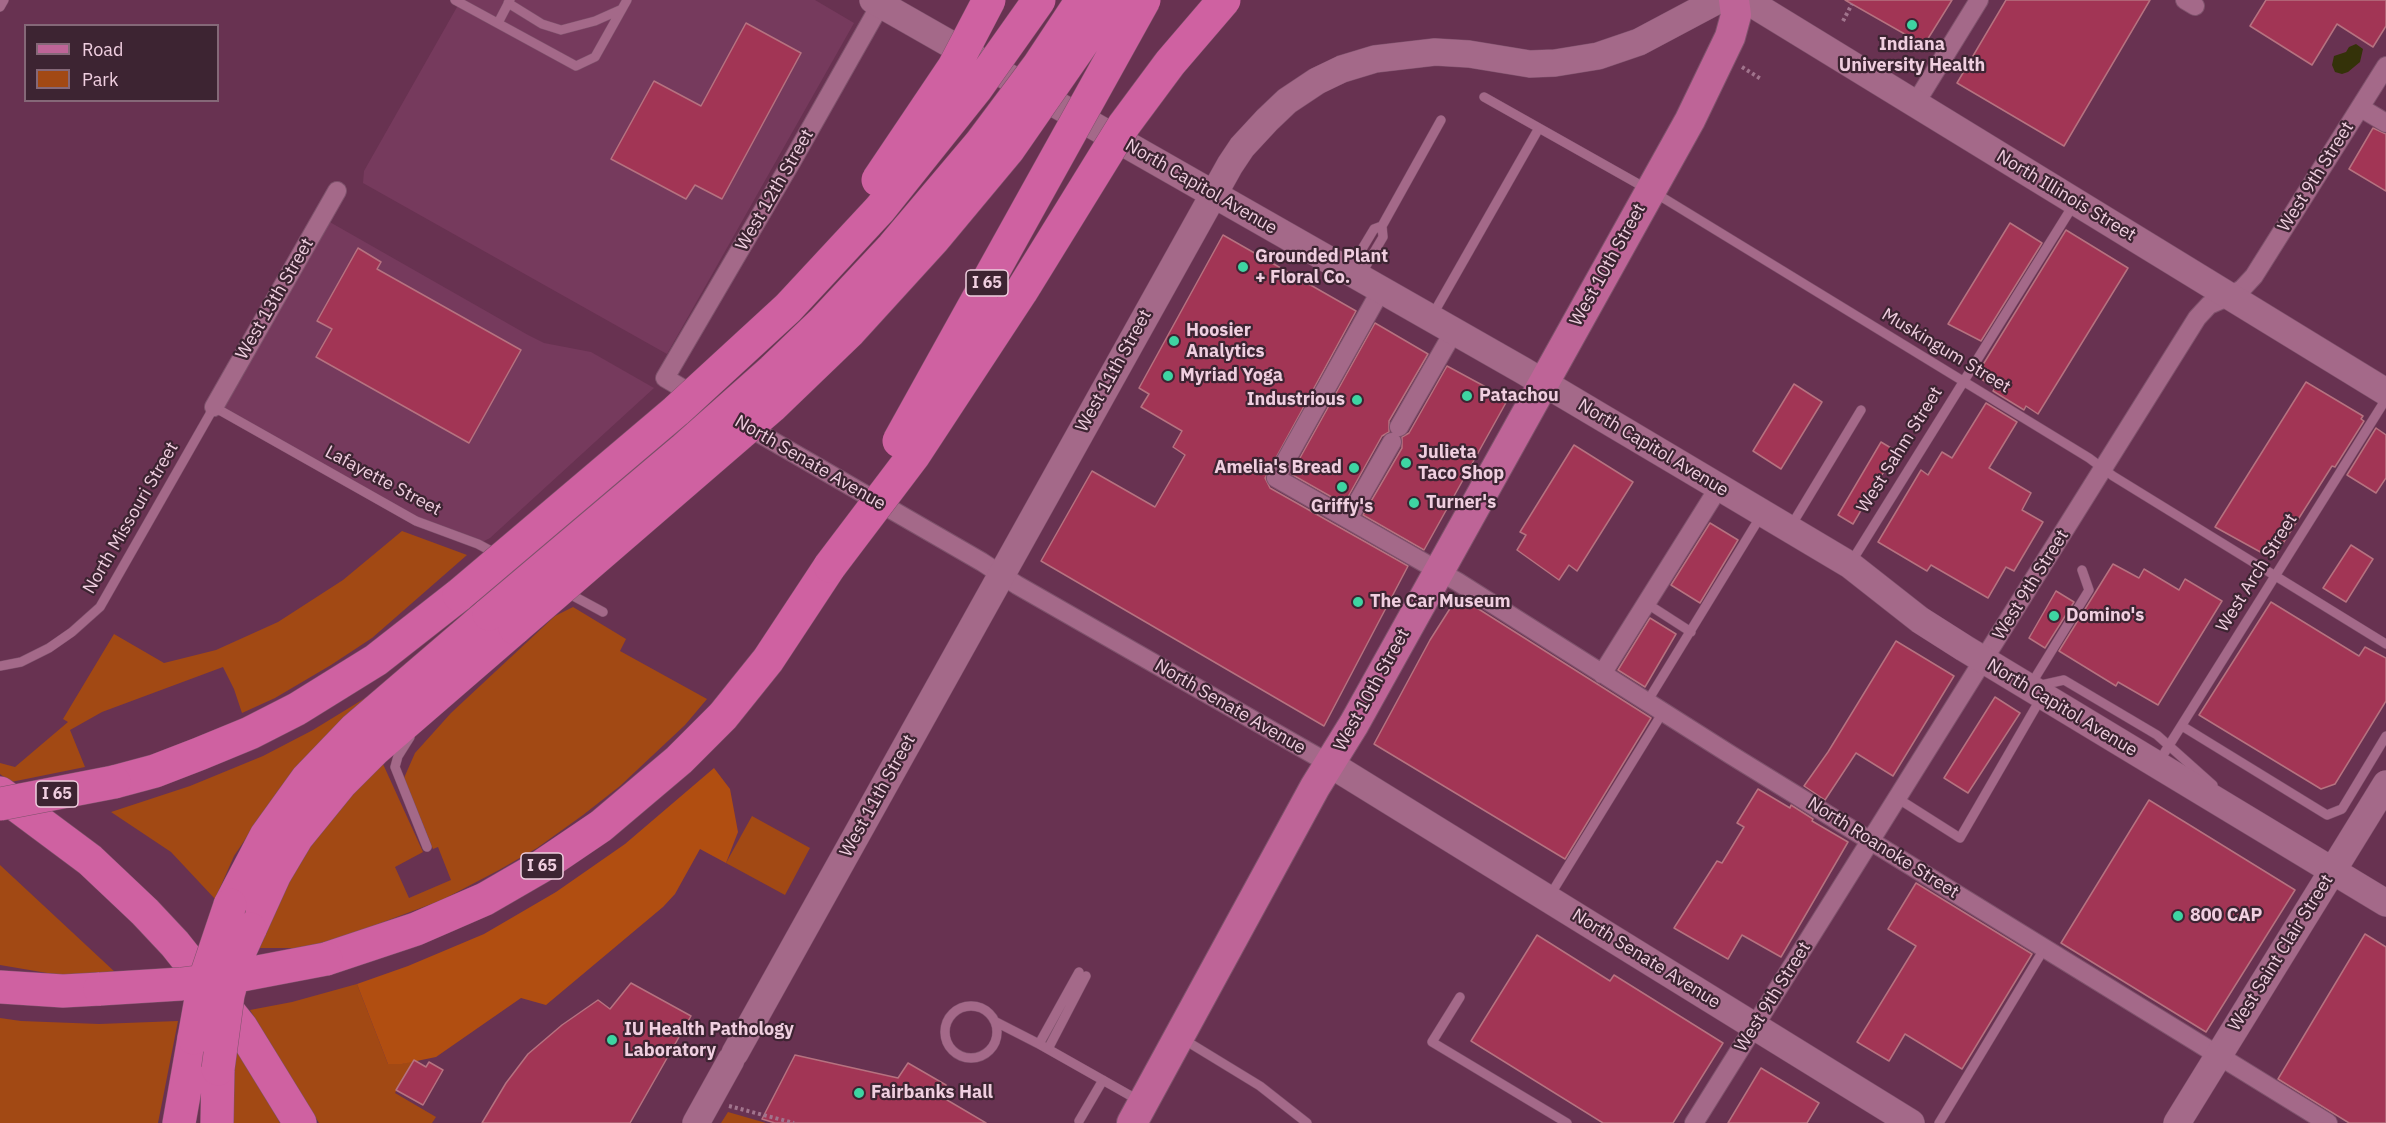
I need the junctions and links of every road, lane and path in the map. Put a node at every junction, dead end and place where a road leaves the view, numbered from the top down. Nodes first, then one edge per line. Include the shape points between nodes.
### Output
1 (4, 0) edge
2 (455, 0) edge
3 (627, 0) edge
4 (988, 0) edge
5 (1039, 0) edge
6 (1082, 0) edge
7 (1112, 0) edge
8 (1144, 0) edge
9 (1224, 0) edge
10 (1718, 0) edge
11 (1734, 0) edge
12 (1746, 0) edge
13 (1979, 0) edge
14 (509, 2) edge
15 (878, 2) edge
16 (1852, 4) dead end
17 (0, 7) edge
18 (622, 9) junction
19 (1843, 21) dead end
20 (498, 23) junction
21 (1736, 63) dead end
22 (2386, 66) edge
23 (1761, 79) dead end
24 (1484, 97) dead end
25 (1916, 104) junction
26 (2361, 108) junction
27 (1441, 120) dead end
28 (2386, 123) edge
29 (1539, 128) junction
30 (337, 191) dead end
31 (1650, 191) junction
32 (1214, 194) junction
33 (2075, 201) junction
34 (1363, 279) junction
35 (2230, 296) junction
36 (788, 308) junction
37 (1442, 325) junction
38 (665, 378) joint
39 (1962, 380) junction
40 (1543, 383) junction
41 (2386, 392) edge
42 (2386, 399) edge
43 (214, 407) junction
44 (1861, 410) dead end
45 (2103, 469) junction
46 (1719, 487) junction
47 (1763, 513) junction
48 (1348, 519) junction
49 (1790, 529) junction
50 (1850, 565) junction
51 (830, 566) junction
52 (2082, 570) dead end
53 (1438, 571) junction
54 (1001, 574) junction
55 (2275, 575) junction
56 (541, 578) dead end
57 (551, 584) dead end
58 (1646, 603) junction
59 (603, 612) dead end
60 (502, 621) junction
61 (1691, 632) junction
62 (2386, 644) edge
63 (479, 659) junction
64 (1983, 660) junction
65 (0, 666) edge
66 (1602, 674) junction
67 (2036, 692) junction
68 (1647, 702) junction
69 (1663, 712) junction
70 (2182, 726) junction
71 (2386, 736) edge
72 (2163, 755) junction
73 (1330, 764) junction
74 (2386, 784) edge
75 (0, 793) edge
76 (1897, 798) junction
77 (0, 804) edge
78 (1871, 840) junction
79 (427, 847) dead end
80 (2333, 870) junction
81 (1548, 899) junction
82 (2386, 903) edge
83 (240, 917) junction
84 (2044, 949) junction
85 (1083, 974) dead end
86 (0, 987) edge
87 (1460, 997) dead end
88 (996, 1023) junction
89 (1754, 1026) junction
90 (1179, 1036) junction
91 (1044, 1046) junction
92 (2218, 1056) junction
93 (1104, 1080) junction
94 (726, 1105) dead end
95 (1138, 1113) edge
96 (1079, 1121) dead end
97 (179, 1123) edge
98 (216, 1123) edge
99 (300, 1123) edge
100 (696, 1123) edge
101 (794, 1123) edge
102 (1307, 1123) edge
103 (1567, 1123) edge
104 (1694, 1123) edge
105 (1911, 1123) edge
106 (1939, 1123) edge
107 (2177, 1123) edge
108 (2328, 1123) edge

1 - 17 lane
2 - 20 lane
3 - 18 lane
4 - 36 highway, bridge via 937,94
5 - 36 highway, I 65, bridge via 933,144 880,209
6 - 60 highway, bridge via 980,144 893,247 773,370
7 - 60 highway, bridge via 1008,150 850,332 771,407
8 - 51 highway, I 65, bridge
9 - 51 highway, bridge via 1124,125 914,455
10 - 32 main road, West 11th Street via 1639,42 1598,56 1530,64 1435,52 1392,55 1342,69 1301,91 1266,120 1242,147
11 - 31 main road, West 10th Street via 1735,22 1727,45
12 - 25 main road, North Illinois Street
13 - 25 street
14 - 18 lane via 542,24 561,30
14 - 20 lane
15 - 32 main road, North Capitol Avenue
15 - 38 street, West 12th Street via 763,212
16 - 19 path
18 - 20 lane via 595,57 576,66
21 - 23 path
22 - 26 street, West 9th Street
24 - 29 lane, Muskingum Street
25 - 33 main road, North Illinois Street
26 - 28 street
26 - 35 street, West 9th Street via 2254,276
27 - 34 lane via 1382,226 1374,228
29 - 31 lane, Muskingum Street
29 - 37 lane
30 - 43 street, West 13th Street
31 - 39 lane, Muskingum Street
31 - 40 main road, West 10th Street
32 - 34 main road, North Capitol Avenue
32 - 54 main road, West 11th Street
33 - 35 main road, North Illinois Street
33 - 39 lane, West Sahm Street
34 - 37 main road, North Capitol Avenue
34 - 48 street, North Roanoke Street via 1276,478
35 - 41 main road, North Illinois Street
35 - 45 street, West 9th Street via 2202,311
36 - 77 highway, I 65, bridge via 676,411 376,660 250,733 155,771
37 - 40 main road, North Capitol Avenue
37 - 48 street via 1396,435
38 - 54 street, North Senate Avenue
39 - 45 lane, Muskingum Street
39 - 50 lane, West Sahm Street
40 - 46 main road, North Capitol Avenue
40 - 53 main road, West 10th Street
42 - 55 lane, West Arch Street
43 - 56 lane, Lafayette Street via 416,521 478,544
43 - 65 lane, North Missouri Street via 100,607 49,648 21,662
44 - 49 lane
45 - 55 lane, Muskingum Street
45 - 64 street, West 9th Street
46 - 47 main road, North Capitol Avenue
46 - 58 street
47 - 49 main road, North Capitol Avenue
47 - 61 lane
48 - 53 street, North Roanoke Street
49 - 50 main road, North Capitol Avenue
50 - 64 main road, North Capitol Avenue via 1920,620
51 - 86 highway, I 65, bridge via 768,660 723,716 679,760 601,826 485,898 384,941 326,959 221,979 63,991
52 - 67 lane via 2089,590
53 - 66 street, North Roanoke Street
53 - 73 main road, West 10th Street
54 - 73 street, North Senate Avenue
54 - 100 main road, West 11th Street
55 - 62 lane, Muskingum Street
55 - 70 lane, West Arch Street
57 - 59 lane
58 - 61 lane
58 - 66 street
60 - 63 highway
60 - 83 highway via 364,722 307,779 266,836
61 - 68 lane
63 - 79 lane via 407,740 395,767
63 - 83 highway via 374,750 325,800
64 - 67 main road, North Capitol Avenue
64 - 76 street, West 9th Street
66 - 68 street, North Roanoke Street
67 - 72 main road, North Capitol Avenue
67 - 76 lane via 1960,838
68 - 69 street, North Roanoke Street
69 - 78 street, North Roanoke Street
69 - 81 lane
70 - 71 lane via 2327,815 2342,809
70 - 72 lane, West Arch Street
72 - 80 main road, North Capitol Avenue via 2251,820
73 - 81 main road, North Senate Avenue
73 - 90 main road, West 10th Street
74 - 80 main road, West Saint Clair Street
75 - 99 highway via 90,860 175,944 242,1027
76 - 78 street, West 9th Street
78 - 84 street, North Roanoke Street
78 - 89 street, West 9th Street
80 - 82 main road, North Capitol Avenue
80 - 92 main road, West Saint Clair Street
81 - 89 main road, North Senate Avenue
83 - 97 highway, bridge via 204,982
83 - 98 highway, bridge via 240,951 228,995 218,1069
84 - 92 street, North Roanoke Street
84 - 106 lane
85 - 91 lane
87 - 103 lane via 1432,1042
88 - 88 lane via 986,1010 960,1009 952,1014 945,1028 948,1045 954,1053 977,1058 996,1040
88 - 91 lane
89 - 104 street, West 9th Street
89 - 105 main road, North Senate Avenue
90 - 95 main road, West 10th Street
90 - 102 lane via 1251,1080
91 - 93 lane
92 - 107 main road, West Saint Clair Street
92 - 108 street, North Roanoke Street
93 - 95 lane
93 - 96 lane
94 - 101 path

